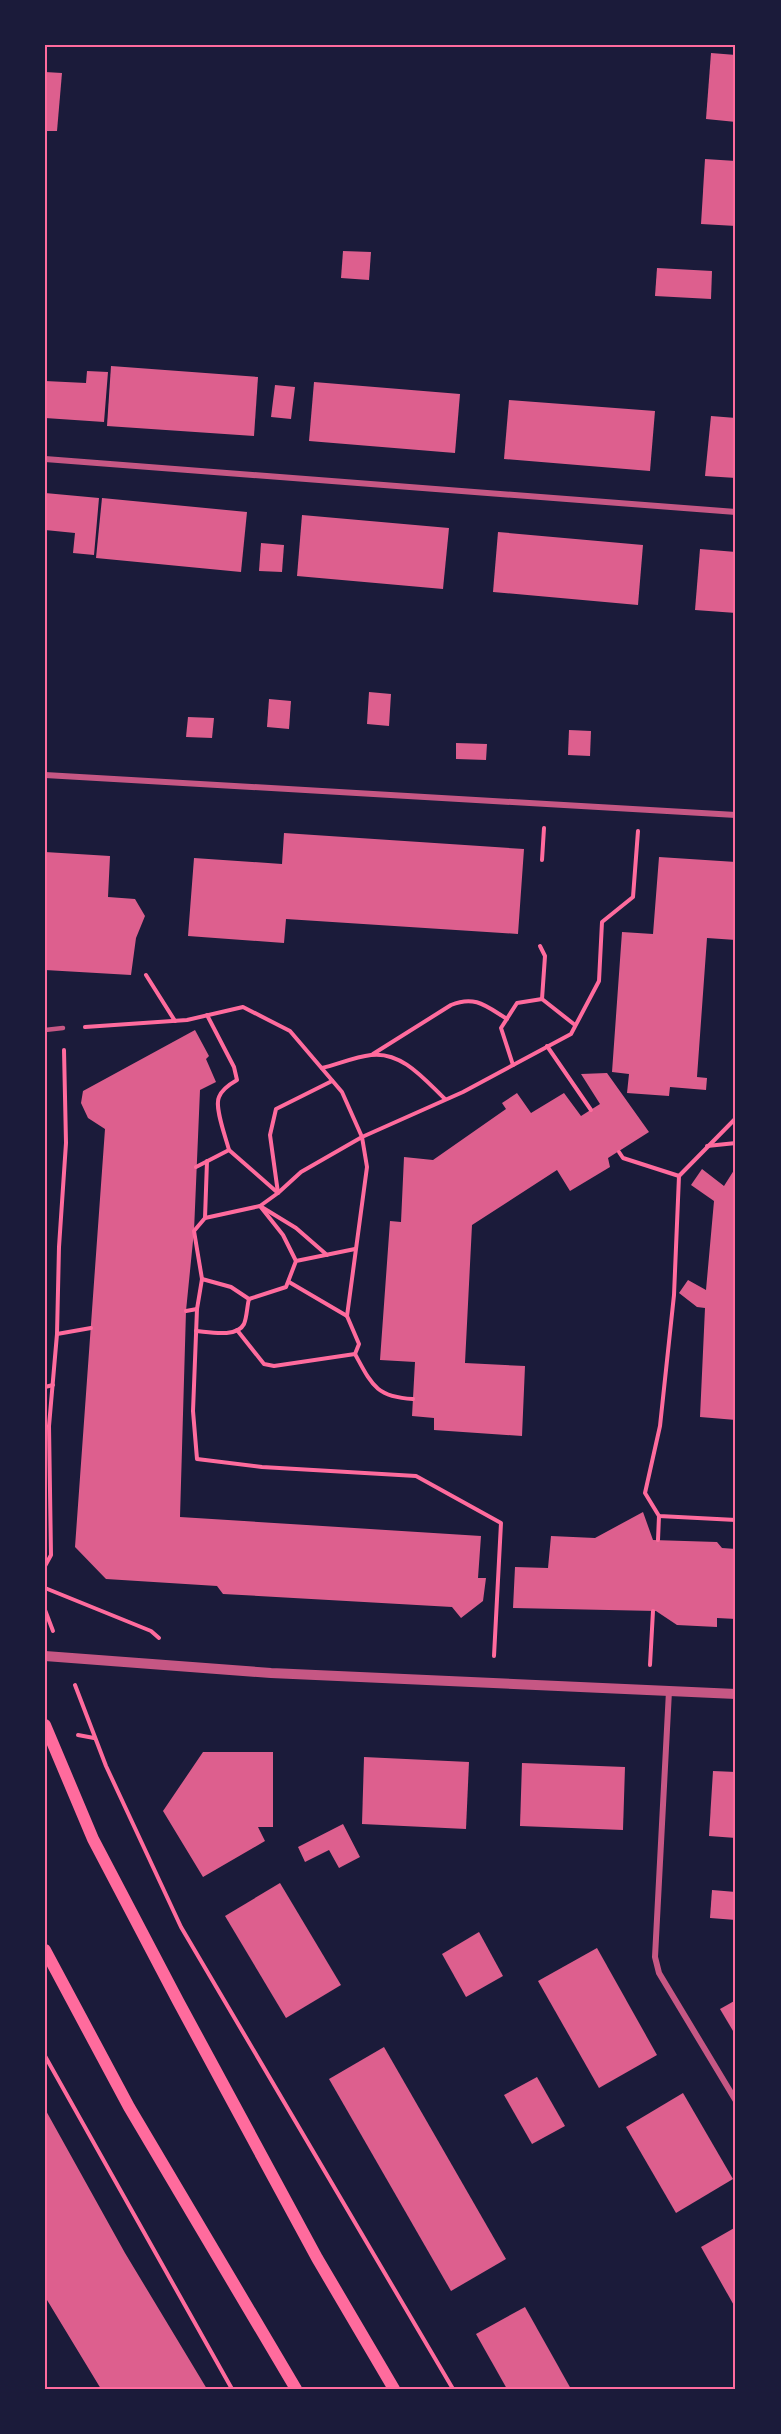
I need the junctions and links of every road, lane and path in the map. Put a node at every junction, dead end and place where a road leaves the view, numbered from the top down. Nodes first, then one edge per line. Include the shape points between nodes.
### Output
1 (45, 459) edge
2 (736, 512) edge
3 (45, 775) edge
4 (545, 803) junction
5 (639, 809) junction
6 (736, 815) edge
7 (542, 860) dead end
8 (540, 946) dead end
9 (146, 975) dead end
10 (542, 999) junction
11 (207, 1015) junction
12 (507, 1018) junction
13 (175, 1021) junction
14 (575, 1025) junction
15 (63, 1028) junction
16 (45, 1030) edge
17 (547, 1046) junction
18 (373, 1054) junction
19 (513, 1065) junction
20 (322, 1068) junction
21 (333, 1081) junction
22 (446, 1099) junction
23 (591, 1110) dead end
24 (736, 1118) edge
25 (362, 1137) junction
26 (736, 1143) edge
27 (707, 1146) junction
28 (229, 1150) junction
29 (619, 1152) dead end
30 (207, 1161) junction
31 (196, 1167) dead end
32 (679, 1176) junction
33 (278, 1193) junction
34 (260, 1206) junction
35 (205, 1218) junction
36 (355, 1249) junction
37 (327, 1255) junction
38 (296, 1261) junction
39 (201, 1279) junction
40 (288, 1282) junction
41 (249, 1299) junction
42 (197, 1309) junction
43 (186, 1311) dead end
44 (347, 1316) junction
45 (91, 1328) dead end
46 (237, 1330) junction
47 (196, 1331) junction
48 (57, 1334) junction
49 (355, 1354) junction
50 (53, 1385) junction
51 (45, 1387) edge
52 (413, 1400) dead end
53 (659, 1516) junction
54 (736, 1520) edge
55 (658, 1540) dead end
56 (45, 1566) edge
57 (45, 1588) edge
58 (653, 1611) dead end
59 (45, 1656) edge
60 (190, 1667) junction
61 (492, 1684) junction
62 (648, 1690) junction
63 (669, 1691) junction
64 (736, 1694) edge
65 (45, 1725) edge
66 (95, 1738) dead end
67 (45, 1950) edge
68 (45, 2056) edge
69 (736, 2101) edge
70 (231, 2389) edge
71 (296, 2389) edge
72 (394, 2389) edge
73 (453, 2389) edge

1 - 2 street
3 - 4 street
4 - 5 street
4 - 7 path
5 - 6 street
5 - 14 path via 633,897 602,922 599,981
8 - 10 path via 545,956
9 - 13 path
10 - 12 path via 517,1003
10 - 14 path
11 - 13 path
11 - 20 path via 243,1007 290,1031
11 - 28 path via 237,1080 218,1098
12 - 18 path via 477,1001 462,1001
12 - 19 path via 501,1028
13 - 15 path
14 - 17 path via 571,1034
15 - 16 lane
15 - 48 path via 66,1143 58,1247
17 - 19 path
17 - 23 path
18 - 20 path
18 - 22 path via 405,1062
19 - 22 path
20 - 21 path
21 - 25 path
21 - 33 path via 276,1109 270,1135
22 - 25 path
24 - 27 path
25 - 33 path via 301,1172
25 - 36 path via 367,1167
26 - 27 path
27 - 32 path
28 - 30 path
28 - 33 path
29 - 32 path via 623,1158
30 - 31 path
30 - 35 path
32 - 53 path via 674,1295 661,1415 645,1493
33 - 34 path
34 - 35 path
34 - 37 path via 296,1228
34 - 38 path via 283,1234
35 - 39 path via 194,1232
36 - 37 path
36 - 44 path
37 - 38 path
38 - 40 path
39 - 41 path via 231,1287
39 - 42 path
40 - 41 path via 286,1287
40 - 44 path
41 - 46 path via 243,1325
42 - 43 path
42 - 47 path
44 - 49 path via 359,1344
45 - 48 path
46 - 47 path
46 - 49 path via 264,1364 274,1366
47 - 61 path via 193,1411 197,1459 416,1476 501,1523
48 - 50 path
49 - 52 path via 381,1392
50 - 51 path
50 - 56 path via 49,1425 51,1555
53 - 54 path
53 - 55 path
57 - 60 path via 151,1631
58 - 62 path
59 - 60 street
60 - 61 street
61 - 62 street
62 - 63 street
63 - 64 street
63 - 69 street via 655,1957 659,1973
65 - 72 main road via 93,1839 172,1991 317,2258
66 - 73 path via 181,1927
67 - 71 main road via 129,2107
68 - 70 path

